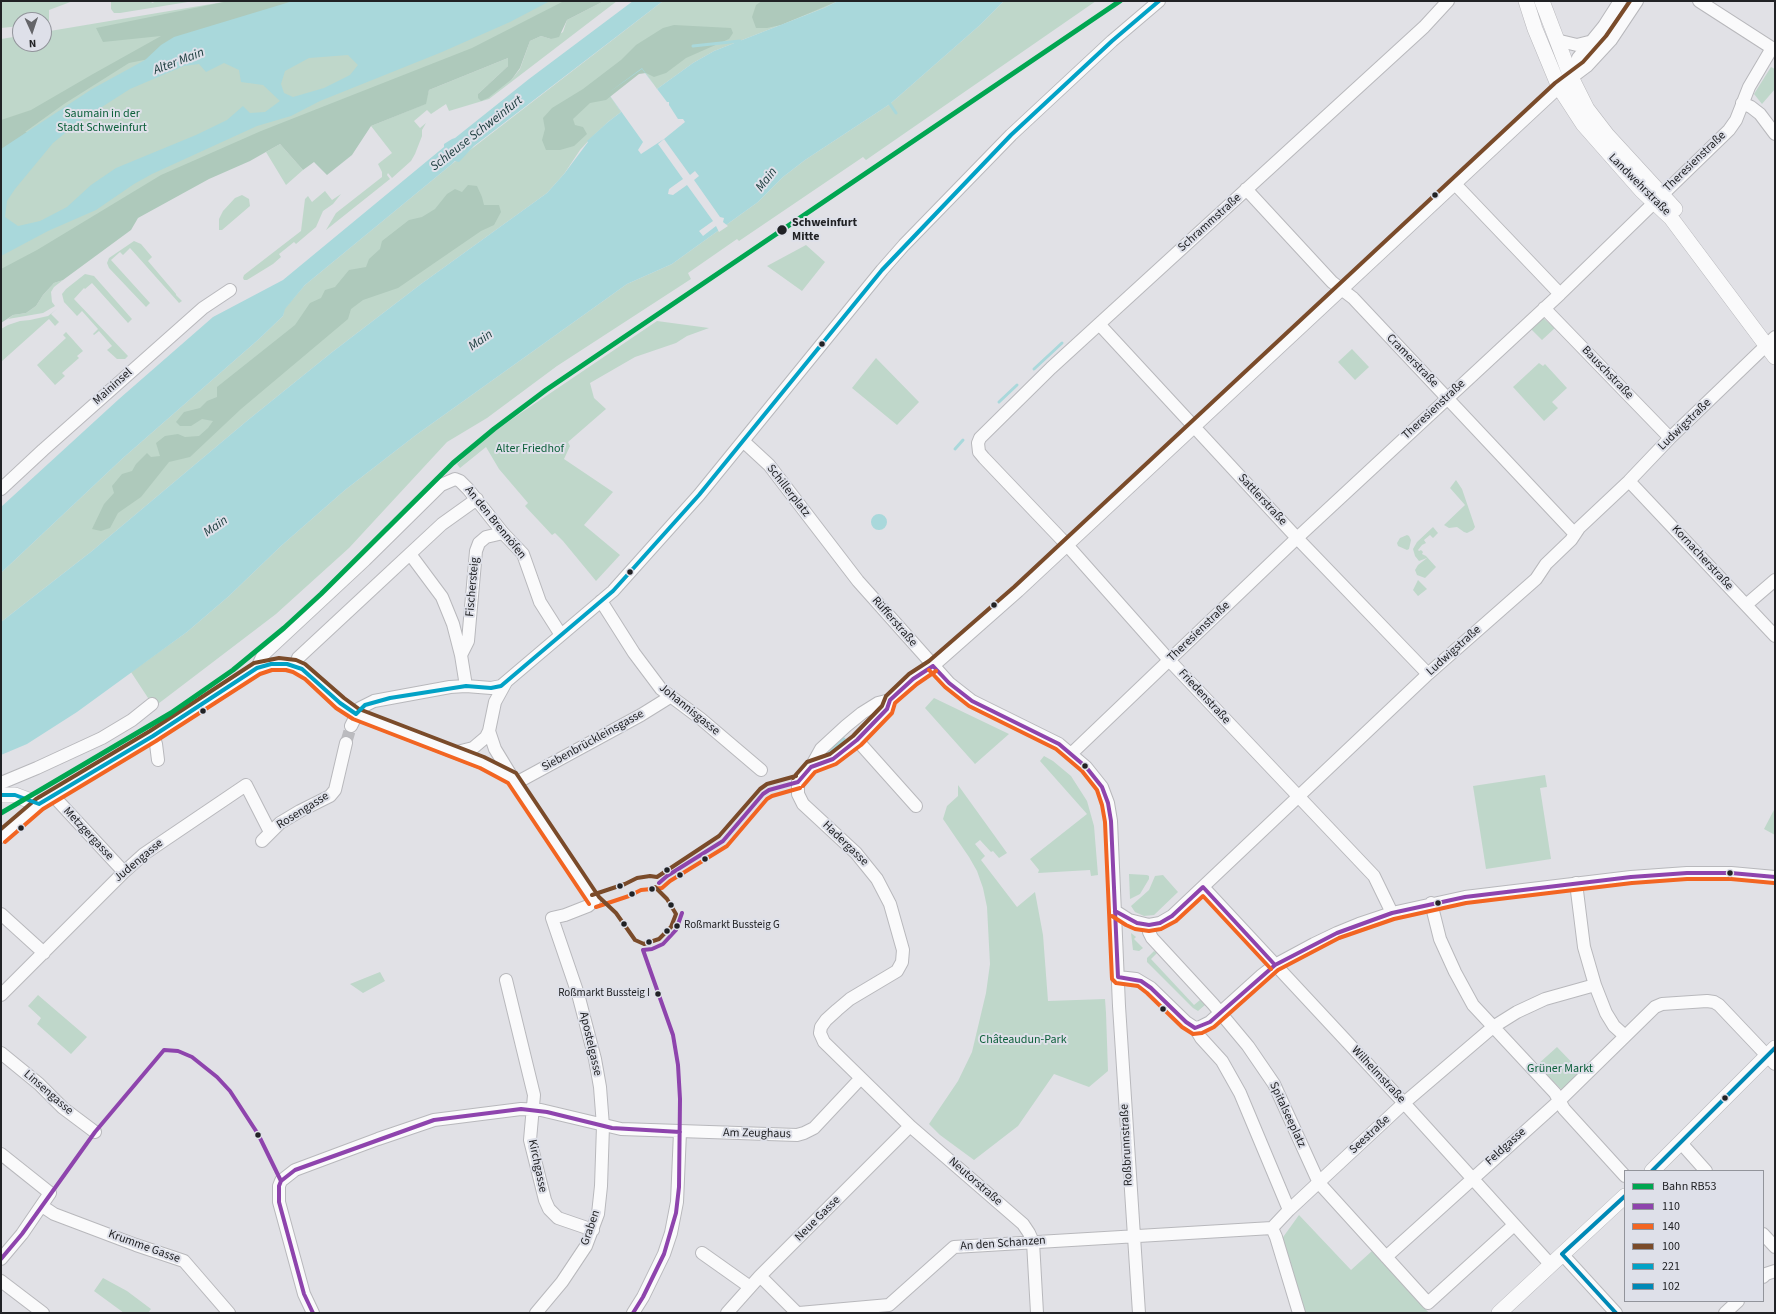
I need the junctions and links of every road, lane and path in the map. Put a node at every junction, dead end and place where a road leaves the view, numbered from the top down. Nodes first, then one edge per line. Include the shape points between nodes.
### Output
1 (1159, 1) edge
2 (1526, 1) edge
3 (1542, 1) edge
4 (1620, 1) edge
5 (1637, 1) edge
6 (1699, 1) edge
7 (1445, 2) edge
8 (1556, 40) junction
9 (1592, 41) junction
10 (1773, 49) edge
11 (1571, 77) junction
12 (1559, 87) junction
13 (1742, 103) junction
14 (1775, 134) edge
15 (1455, 184) junction
16 (1246, 190) junction
17 (1659, 198) junction
18 (1341, 289) junction
19 (230, 290) dead end
20 (1560, 294) junction
21 (1544, 308) junction
22 (1099, 324) junction
23 (1773, 344) edge
24 (1447, 397) junction
25 (1194, 428) junction
26 (1670, 438) junction
27 (744, 441) junction
28 (978, 448) joint
29 (1629, 481) junction
30 (1, 489) edge
31 (477, 500) junction
32 (503, 533) junction
33 (1575, 534) junction
34 (1297, 538) junction
35 (829, 544) joint
36 (1066, 545) junction
37 (410, 554) junction
38 (1775, 580) edge
39 (601, 601) junction
40 (1746, 605) junction
41 (561, 635) junction
42 (1775, 636) edge
43 (461, 655) junction
44 (1169, 660) junction
45 (295, 666) junction
46 (933, 666) junction
47 (257, 668) junction
48 (1428, 674) junction
49 (506, 682) junction
50 (466, 686) junction
51 (670, 697) junction
52 (890, 700) junction
53 (152, 704) dead end
54 (356, 714) junction
55 (351, 726) tunnel mouth
56 (489, 731) junction
57 (153, 736) junction
58 (857, 740) junction
59 (346, 743) tunnel mouth
60 (457, 752) junction
61 (1072, 753) junction
62 (158, 760) dead end
63 (811, 767) junction
64 (761, 770) dead end
65 (514, 781) junction
66 (246, 785) joint
67 (4, 791) edge
68 (54, 795) junction
69 (1299, 797) junction
70 (38, 804) junction
71 (916, 806) dead end
72 (1, 837) edge
73 (124, 872) junction
74 (1775, 878) edge
75 (1576, 883) junction
76 (1204, 887) junction
77 (1431, 903) junction
78 (1115, 911) junction
79 (1, 914) edge
80 (1392, 914) junction
81 (1149, 925) junction
82 (44, 953) junction
83 (1275, 965) junction
84 (1118, 978) junction
85 (506, 980) dead end
86 (1595, 985) junction
87 (1, 995) edge
88 (1220, 1012) junction
89 (1493, 1027) junction
90 (1194, 1028) junction
91 (820, 1033) joint
92 (1624, 1036) junction
93 (1, 1054) edge
94 (1772, 1056) edge
95 (860, 1079) junction
96 (1559, 1101) junction
97 (1404, 1103) junction
98 (533, 1109) junction
99 (603, 1126) junction
100 (910, 1126) junction
101 (95, 1132) dead end
102 (680, 1132) junction
103 (1681, 1143) junction
104 (1, 1154) edge
105 (1653, 1170) edge
106 (1705, 1170) edge
107 (1624, 1175) edge
108 (1472, 1178) junction
109 (1319, 1183) junction
110 (1624, 1197) edge
111 (42, 1206) junction
112 (1289, 1210) junction
113 (1514, 1225) junction
114 (1272, 1228) junction
115 (593, 1230) junction
116 (1764, 1235) edge
117 (1133, 1237) junction
118 (1033, 1242) junction
119 (1775, 1247) edge
120 (702, 1252) dead end
121 (1562, 1254) junction
122 (1386, 1257) junction
123 (1, 1259) edge
124 (1550, 1264) junction
125 (1775, 1271) edge
126 (760, 1276) junction
127 (1764, 1276) edge
128 (1, 1281) edge
129 (750, 1287) junction
130 (1737, 1302) edge
131 (43, 1313) edge
132 (229, 1313) edge
133 (313, 1313) edge
134 (536, 1313) edge
135 (633, 1313) edge
136 (727, 1313) edge
137 (798, 1313) edge
138 (1037, 1313) edge
139 (1138, 1313) edge
140 (1299, 1313) edge
141 (1499, 1313) edge
142 (1616, 1313) edge
143 (1725, 1313) edge

1 - 27 street via 1011,135 904,245
2 - 12 main road, Landwehrstraße
3 - 8 main road, Landwehrstraße
4 - 9 street
5 - 11 street via 1600,53
6 - 10 street
7 - 16 street, Schrammstraße via 1424,27
8 - 9 street via 1576,45
8 - 11 main road, Landwehrstraße
9 - 11 street via 1578,58
10 - 13 street, Theresienstraße
11 - 12 street
11 - 17 main road, Landwehrstraße via 1587,109
12 - 15 street
12 - 17 main road, Landwehrstraße via 1591,135 1642,191
13 - 14 street via 1760,114
13 - 17 street, Theresienstraße via 1729,130
15 - 18 street
15 - 20 street
16 - 18 street, Cramerstraße
16 - 22 street, Schrammstraße
17 - 20 street, Theresienstraße
17 - 23 main road, Landwehrstraße
18 - 24 street, Cramerstraße via 1353,298
18 - 25 street
19 - 30 street, Maininsel via 203,308
20 - 21 street, Theresienstraße
21 - 24 street, Theresienstraße
21 - 26 street, Bauschstraße
22 - 25 street, Sattlerstraße
22 - 28 street, Schrammstraße via 980,438
23 - 26 street, Ludwigstraße
24 - 33 street, Cramerstraße
24 - 34 street, Theresienstraße
25 - 34 street, Sattlerstraße
25 - 36 street
26 - 29 street, Ludwigstraße
27 - 35 street, Schillerplatz via 769,465
27 - 39 street via 699,495 613,591
28 - 36 street, Friedenstraße via 984,458
29 - 33 street, Ludwigstraße
29 - 40 street, Kornacherstraße
31 - 32 street, An den Brennöfen
31 - 37 street via 442,524
31 - 47 street, An den Brennöfen via 460,481 455,480 441,485 264,655
32 - 41 street, An den Brennöfen via 526,560 540,602
32 - 43 street, Fischersteig via 486,537 479,543 476,551 468,641
33 - 48 street, Ludwigstraße via 1546,564 1536,579
34 - 44 street, Theresienstraße
34 - 48 street, Sattlerstraße
35 - 46 street, Rüfferstraße
36 - 44 street, Friedenstraße
36 - 46 street
37 - 43 street, Fischersteig via 442,597 453,624
37 - 45 street via 298,658
38 - 40 street
39 - 41 street
39 - 51 street, Johannisgasse via 645,669
40 - 42 street, Kornacherstraße
41 - 49 street
43 - 50 street, Fischersteig
44 - 61 street, Theresienstraße
44 - 69 street, Friedenstraße
45 - 47 street via 278,664
45 - 54 street via 309,674
46 - 52 street via 913,679
46 - 61 street, Rüfferstraße via 972,701 1047,737
47 - 57 street
48 - 69 street, Ludwigstraße
49 - 50 street via 491,688
49 - 56 street via 495,702
50 - 54 street via 374,701 365,705
51 - 64 street, Johannisgasse via 701,719
51 - 65 street, Siebenbrückleinsgasse via 641,715
52 - 58 street via 888,709
52 - 63 street via 878,702 862,712 821,749
53 - 67 street via 102,738 38,768
54 - 55 street
54 - 60 street
56 - 60 street via 481,743
56 - 65 street via 495,749
57 - 62 street
57 - 68 street
58 - 63 street via 833,759
58 - 71 street
59 - 66 street, Rosengasse via 335,790 330,796 280,823 266,837
60 - 65 street via 498,770
61 - 78 street, Rüfferstraße via 1095,777 1108,803
63 - 91 street, Hadergasse via 798,782 798,794 803,804 856,853 877,879 890,904 903,950 902,962 897,971 850,999 826,1020
65 - 99 street, Apostelgasse via 594,901 566,915 552,918 578,994 595,1059
66 - 73 street, Judengasse via 144,854
67 - 70 main road
68 - 70 street
68 - 73 street, Metzgergasse
69 - 76 street, Ludwigstraße
69 - 80 street, Friedenstraße via 1374,876
70 - 72 street
73 - 82 street, Judengasse
74 - 75 street via 1731,873 1687,873
75 - 77 street
75 - 86 street via 1584,947
76 - 81 street, Ludwigstraße via 1167,920
76 - 83 street, Wilhelmstraße
77 - 80 street
77 - 89 street via 1440,939 1455,972 1473,1004
78 - 81 street via 1129,920
78 - 84 street, Rüfferstraße
79 - 82 street
80 - 83 street via 1337,933
81 - 88 street, Spitalseeplatz via 1152,938
82 - 87 street, Judengasse
83 - 88 street
83 - 97 street, Wilhelmstraße
84 - 90 street via 1141,981
84 - 117 street, Roßbrunnstraße
85 - 98 street, Kirchgasse via 534,1095
86 - 89 street, Seestraße via 1545,999
86 - 92 street via 1606,1013
88 - 90 street via 1205,1025
88 - 109 street, Spitalseeplatz via 1274,1084
89 - 96 street via 1555,1093
89 - 97 street, Seestraße
90 - 112 street via 1222,1061 1240,1093
91 - 95 street, Neutorstraße via 824,1042
92 - 94 street, Feldgasse via 1655,1007 1662,1004 1708,1001 1719,1006
92 - 96 street, Feldgasse
93 - 101 street, Linsengasse
94 - 103 main road
95 - 100 street, Neutorstraße
95 - 102 street, Am Zeughaus via 814,1128 804,1134
96 - 107 street via 1564,1110
96 - 108 street, Feldgasse
97 - 108 street, Wilhelmstraße
97 - 109 street, Seestraße
98 - 99 street, Am Zeughaus
98 - 115 street, Kirchgasse via 530,1140 545,1200 558,1218
98 - 133 street, Am Zeughaus via 434,1120 295,1170 281,1181 278,1194 280,1211 304,1294
99 - 102 street, Am Zeughaus
99 - 115 street, Graben via 601,1186 598,1214
100 - 118 street, Neutorstraße via 1023,1224
100 - 126 street, Neue Gasse
102 - 135 street via 677,1202 671,1233 664,1254
103 - 105 main road
103 - 106 street
104 - 111 street via 50,1193
108 - 113 street, Wilhelmstraße
108 - 122 street, Feldgasse
109 - 112 street, Seestraße
109 - 122 street, Spitalseeplatz
110 - 121 main road
111 - 123 street
111 - 132 street, Krumme Gasse via 58,1215 184,1261
112 - 114 street, Seestraße
113 - 122 street, Spitalseeplatz via 1428,1303
113 - 124 street, Wilhelmstraße
114 - 117 street
114 - 140 street
115 - 134 street, Graben via 571,1270
116 - 119 street
117 - 118 street, An den Schanzen
117 - 139 street, Roßbrunnstraße
118 - 137 street, An den Schanzen via 954,1247 888,1305
118 - 138 street, Neutorstraße
120 - 129 street
121 - 124 main road
121 - 142 street
124 - 141 main road
125 - 127 street
126 - 129 street, Neue Gasse
126 - 137 street, An den Schanzen
128 - 131 street
129 - 136 street, Neue Gasse
130 - 143 street

